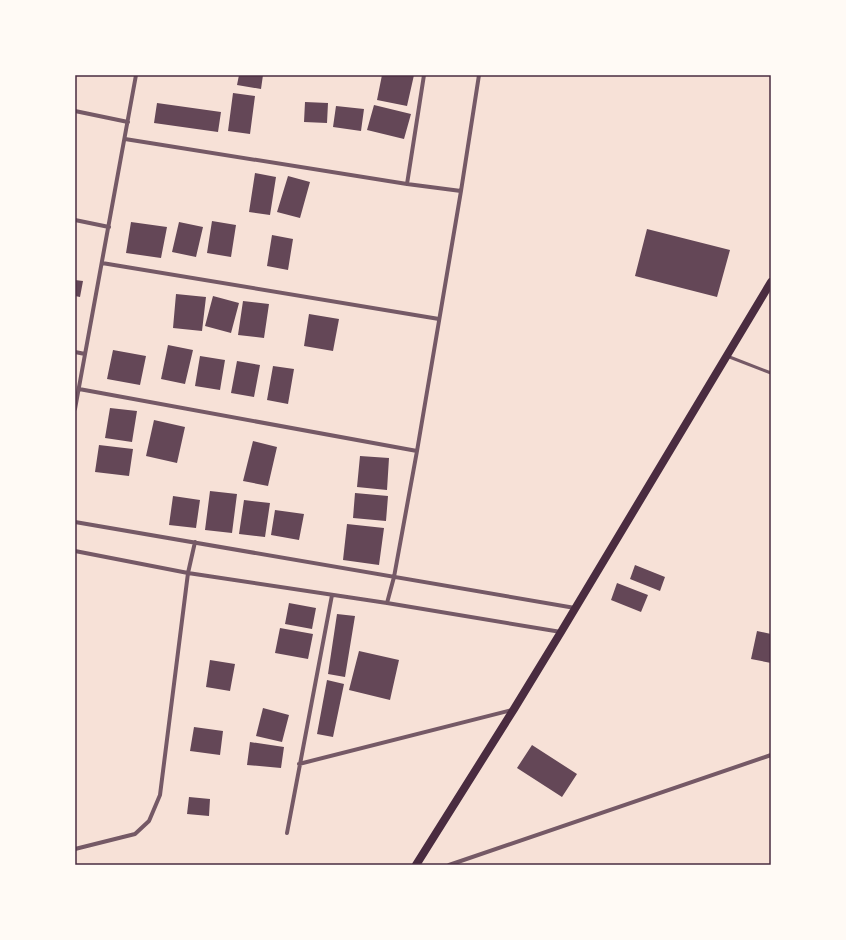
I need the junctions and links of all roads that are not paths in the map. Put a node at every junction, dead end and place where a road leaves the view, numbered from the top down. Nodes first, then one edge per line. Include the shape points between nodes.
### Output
1 (136, 75) edge
2 (424, 75) edge
3 (479, 75) edge
4 (75, 111) edge
5 (128, 122) junction
6 (125, 139) junction
7 (407, 184) junction
8 (461, 191) junction
9 (75, 220) edge
10 (109, 226) junction
11 (102, 263) junction
12 (771, 282) edge
13 (439, 319) junction
14 (75, 352) edge
15 (85, 354) junction
16 (727, 356) junction
17 (771, 373) edge
18 (78, 389) junction
19 (75, 409) edge
20 (417, 451) junction
21 (75, 522) edge
22 (195, 542) junction
23 (75, 551) edge
24 (188, 573) junction
25 (394, 577) junction
26 (332, 595) junction
27 (387, 603) junction
28 (575, 608) junction
29 (562, 632) junction
30 (514, 709) junction
31 (771, 755) edge
32 (299, 764) junction
33 (287, 833) dead end
34 (75, 849) edge
35 (416, 865) edge
36 (449, 865) edge

1 - 5 street
2 - 7 street
3 - 8 street
4 - 5 street
5 - 6 street
6 - 7 street
6 - 10 street
7 - 8 street
8 - 13 street
9 - 10 street
10 - 11 street
11 - 13 street
11 - 15 street
12 - 16 main road
13 - 20 street
14 - 15 street
15 - 18 street
16 - 17 lane
16 - 28 main road
18 - 19 street
18 - 20 street
20 - 25 street
21 - 22 street
22 - 24 street
22 - 25 street
23 - 24 street
24 - 26 street
24 - 34 street via 160,795 149,821 135,834
25 - 27 street
25 - 28 street
26 - 27 street
26 - 32 street
27 - 29 street
28 - 29 main road
29 - 30 main road
30 - 32 street
30 - 35 main road
31 - 36 street
32 - 33 street

